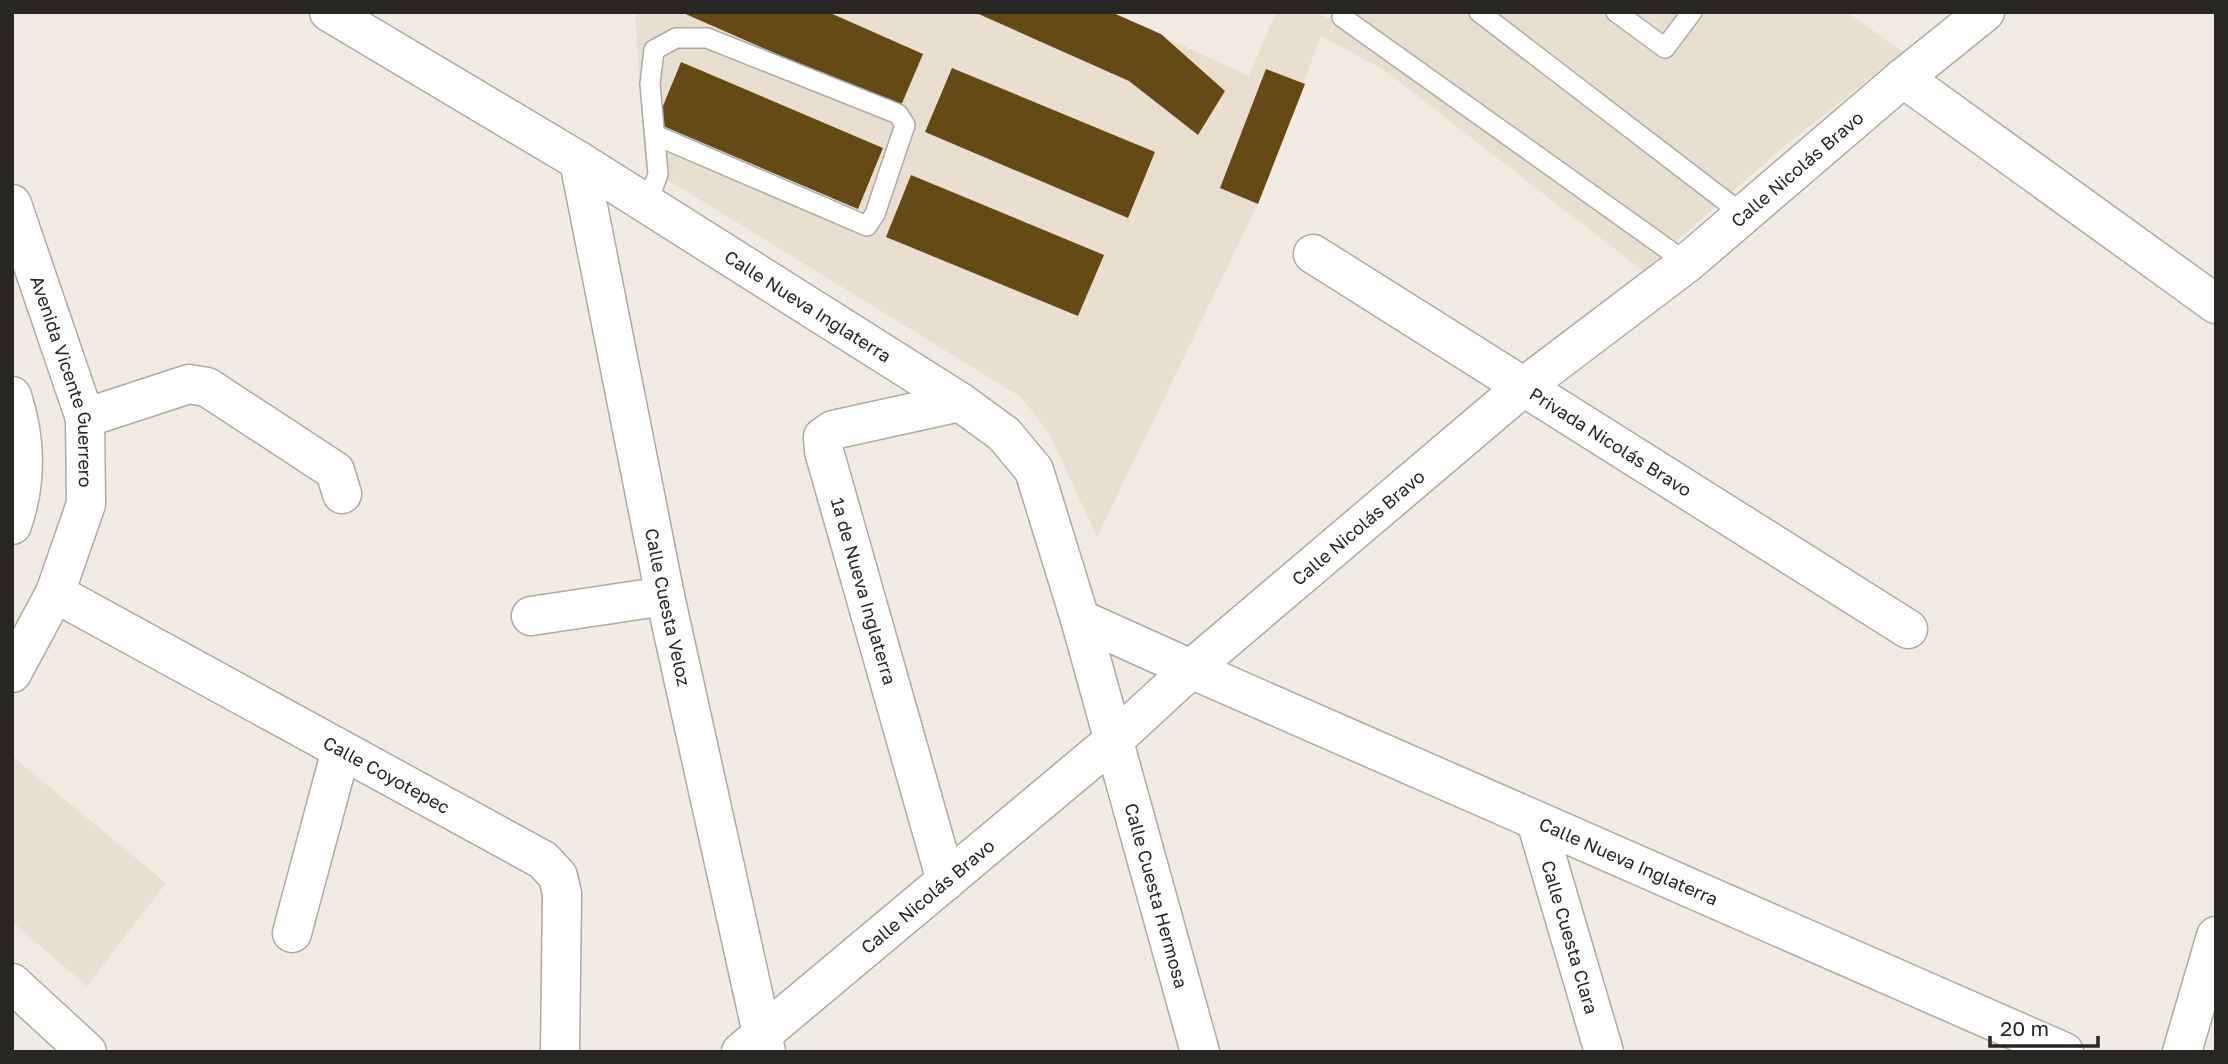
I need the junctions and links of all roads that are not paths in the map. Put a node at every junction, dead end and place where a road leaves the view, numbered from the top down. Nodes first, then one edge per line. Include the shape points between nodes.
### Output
1 (329, 12) edge
2 (1345, 12) edge
3 (1479, 12) edge
4 (1616, 12) edge
5 (1692, 12) edge
6 (1984, 12) edge
7 (1903, 78) junction
8 (655, 135) junction
9 (579, 161) junction
10 (12, 204) edge
11 (647, 204) junction
12 (1745, 216) junction
13 (1313, 254) dead end
14 (1687, 263) junction
15 (2216, 304) edge
16 (1521, 388) junction
17 (12, 396) edge
18 (960, 402) junction
19 (85, 418) junction
20 (342, 494) dead end
21 (12, 525) edge
22 (55, 593) junction
23 (665, 596) junction
24 (531, 616) dead end
25 (1080, 620) junction
26 (1908, 629) dead end
27 (1191, 669) junction
28 (12, 673) edge
29 (1114, 740) junction
30 (341, 750) junction
31 (1536, 821) junction
32 (946, 881) junction
33 (292, 933) dead end
34 (2216, 936) edge
35 (12, 983) edge
36 (756, 1046) edge
37 (87, 1052) edge
38 (560, 1052) edge
39 (1200, 1052) edge
40 (1604, 1052) edge
41 (2064, 1052) edge
42 (2182, 1052) edge

1 - 9 street, Calle Nueva Inglaterra
2 - 14 lane via 1342,17
3 - 12 lane
4 - 5 lane via 1665,48
6 - 7 street, Calle Nicolás Bravo
7 - 12 street, Calle Nicolás Bravo
7 - 15 street
8 - 8 lane via 650,84 654,50 676,38 707,38 898,114 905,125 867,226
8 - 11 lane via 658,174
9 - 11 street, Calle Nueva Inglaterra
9 - 23 street, Calle Cuesta Veloz
10 - 19 street, Avenida Vicente Guerrero
11 - 18 street, Calle Nueva Inglaterra
12 - 14 street, Calle Nicolás Bravo
13 - 16 street, Privada Nicolás Bravo
14 - 16 street, Calle Nicolás Bravo
16 - 26 street, Privada Nicolás Bravo
16 - 27 street, Calle Nicolás Bravo
17 - 21 street via 21,425 23,495
18 - 25 street, Calle Nueva Inglaterra via 1004,434 1034,470
18 - 32 street, 1a de Nueva Inglaterra via 832,430 823,437
19 - 20 street via 189,384 208,387 335,471
19 - 22 street, Avenida Vicente Guerrero via 86,504
22 - 28 street, Avenida Vicente Guerrero
22 - 30 street, Calle Coyotepec
23 - 24 street
23 - 36 street, Calle Cuesta Veloz
25 - 27 street, Calle Nueva Inglaterra
25 - 29 street, Calle Nueva Inglaterra
27 - 29 street, Calle Nicolás Bravo
27 - 31 street, Calle Nueva Inglaterra
29 - 32 street, Calle Nicolás Bravo
29 - 39 street, Calle Cuesta Hermosa
30 - 33 street
30 - 38 street, Calle Coyotepec via 542,860 558,876 562,894
31 - 40 street, Calle Cuesta Clara
31 - 41 street, Calle Nueva Inglaterra
32 - 36 street, Calle Nicolás Bravo
34 - 42 street
35 - 37 street

